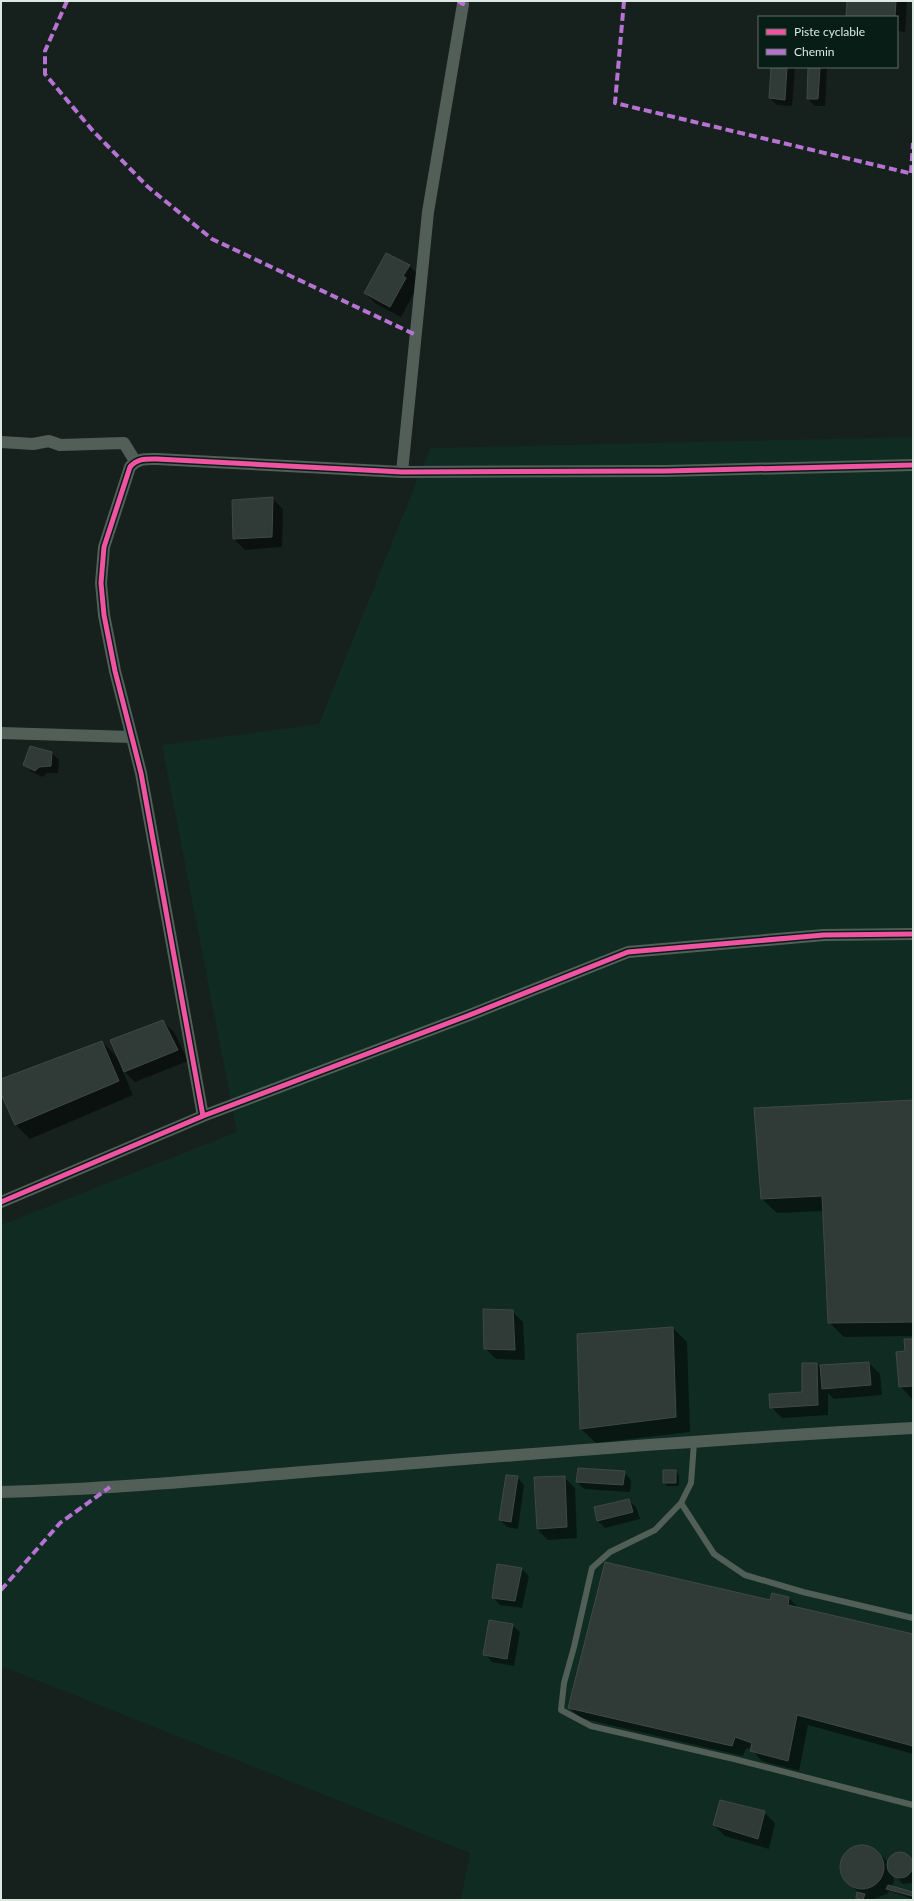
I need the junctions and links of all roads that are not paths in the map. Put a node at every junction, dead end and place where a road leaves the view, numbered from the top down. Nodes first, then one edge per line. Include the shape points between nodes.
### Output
1 (463, 4) dead end
2 (1, 442) edge
3 (135, 461) junction
4 (913, 464) edge
5 (402, 472) junction
6 (1, 733) edge
7 (132, 738) junction
8 (913, 934) edge
9 (203, 1116) junction
10 (1, 1202) edge
11 (913, 1428) edge
12 (694, 1443) junction
13 (1, 1492) edge
14 (681, 1503) junction
15 (913, 1618) edge
16 (913, 1805) edge

1 - 5 street via 428,212
2 - 3 street via 49,442 60,445 124,443
3 - 5 street via 157,459
3 - 7 street via 130,466 104,547 101,583 104,615 115,670
4 - 5 street via 666,471
6 - 7 street
7 - 9 street via 141,772
8 - 9 street via 824,935 628,952
9 - 10 street
11 - 12 street via 774,1435
12 - 13 street via 124,1486
12 - 14 lane via 692,1483
14 - 15 lane via 714,1554 745,1575 803,1592
14 - 16 lane via 654,1530 610,1552 592,1568 564,1683 560,1710 592,1726

